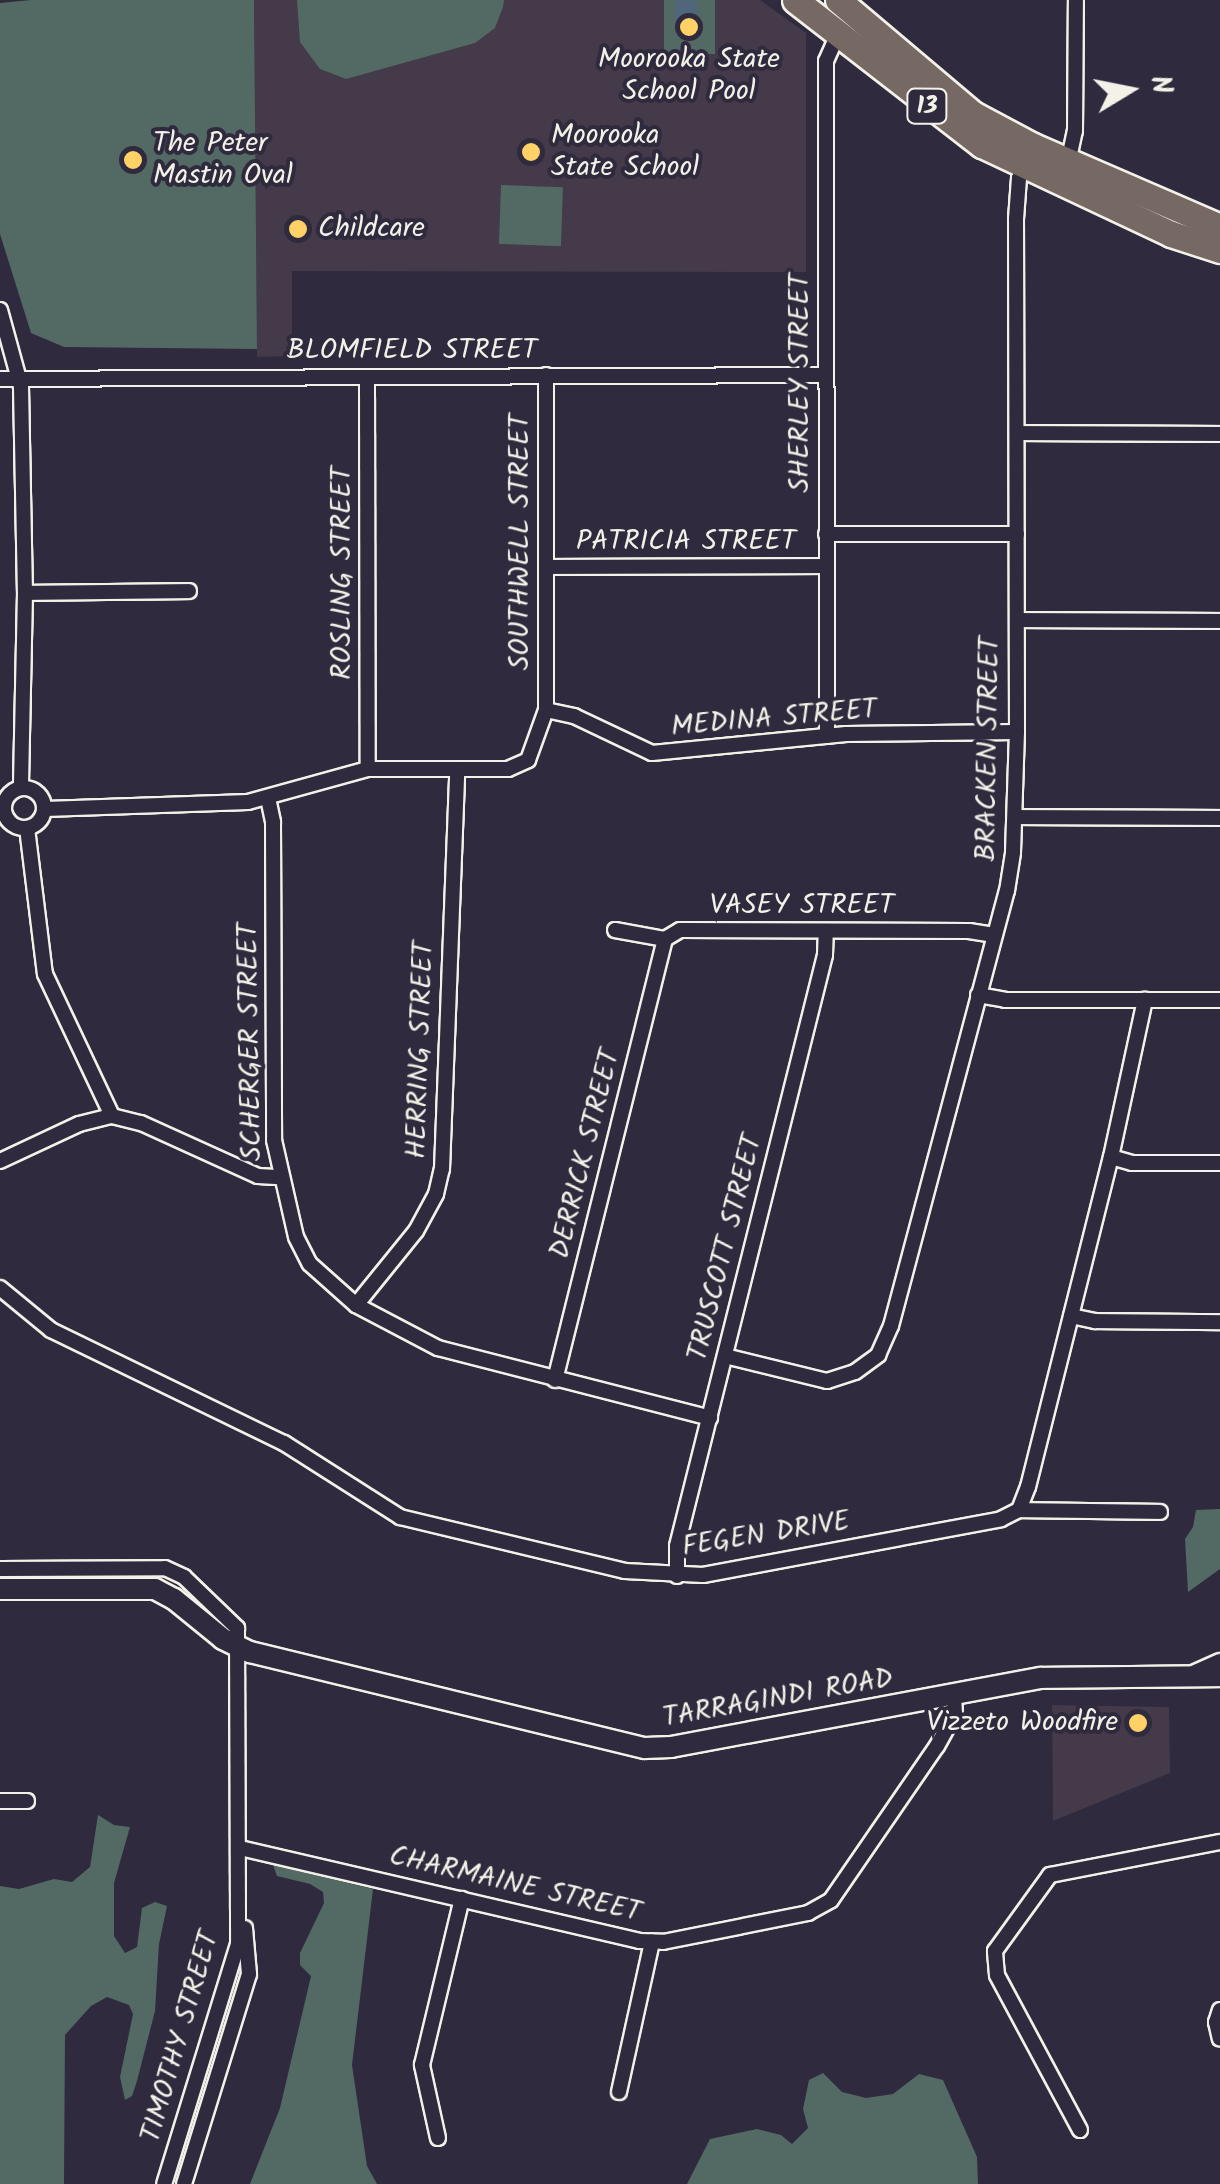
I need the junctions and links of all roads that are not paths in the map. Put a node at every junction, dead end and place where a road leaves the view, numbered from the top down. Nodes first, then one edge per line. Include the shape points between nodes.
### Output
1 (794, 0) edge
2 (838, 0) edge
3 (1076, 0) edge
4 (838, 34) junction
5 (1028, 156) junction
6 (1064, 171) junction
7 (1220, 228) edge
8 (1220, 250) edge
9 (0, 310) edge
10 (546, 375) junction
11 (824, 375) junction
12 (367, 377) junction
13 (0, 379) edge
14 (21, 379) junction
15 (1017, 433) junction
16 (1220, 434) edge
17 (826, 534) junction
18 (1017, 534) junction
19 (827, 566) junction
20 (546, 567) junction
21 (189, 591) dead end
22 (25, 593) junction
23 (1017, 620) junction
24 (1220, 621) edge
25 (546, 710) junction
26 (1017, 732) junction
27 (827, 736) junction
28 (368, 769) junction
29 (457, 770) junction
30 (21, 788) junction
31 (268, 798) junction
32 (2, 804) edge
33 (44, 808) junction
34 (1014, 817) junction
35 (1220, 818) edge
36 (27, 828) junction
37 (615, 930) dead end
38 (826, 931) junction
39 (993, 936) junction
40 (665, 940) junction
41 (978, 995) junction
42 (1145, 1000) junction
43 (1220, 1000) edge
44 (112, 1116) junction
45 (1112, 1157) junction
46 (0, 1160) edge
47 (1220, 1163) edge
48 (280, 1177) junction
49 (0, 1288) edge
50 (356, 1305) junction
51 (1071, 1316) junction
52 (1220, 1322) edge
53 (724, 1356) junction
54 (555, 1380) junction
55 (710, 1418) junction
56 (1019, 1510) junction
57 (1160, 1512) dead end
58 (0, 1569) edge
59 (677, 1576) junction
60 (0, 1588) edge
61 (236, 1646) junction
62 (1220, 1661) edge
63 (1185, 1676) junction
64 (1220, 1676) edge
65 (954, 1694) junction
66 (0, 1800) edge
67 (27, 1801) dead end
68 (1220, 1842) edge
69 (240, 1848) junction
70 (462, 1898) junction
71 (241, 1903) junction
72 (652, 1942) junction
73 (1220, 2010) edge
74 (1220, 2039) edge
75 (619, 2092) dead end
76 (1080, 2130) dead end
77 (438, 2138) dead end
78 (164, 2184) edge
79 (184, 2184) edge

1 - 4 highway, 13
2 - 5 highway, 13
3 - 6 street via 1075,131
4 - 5 highway, 13 via 947,122
4 - 11 street, SHERLEY STREET via 826,61
5 - 6 highway, 13
5 - 15 street, BRACKEN STREET via 1016,219
6 - 7 highway, 13
6 - 8 highway, 13 via 1171,234
9 - 14 street
10 - 11 street, BLOMFIELD STREET
10 - 12 street, BLOMFIELD STREET
10 - 20 street, SOUTHWELL STREET
11 - 17 street, SHERLEY STREET
12 - 14 street, BLOMFIELD STREET
12 - 28 street, ROSLING STREET
13 - 14 street, BLOMFIELD STREET
14 - 22 street
15 - 16 street
15 - 18 street, BRACKEN STREET
17 - 18 street
17 - 19 street, SHERLEY STREET
18 - 23 street, BRACKEN STREET
19 - 20 street, PATRICIA STREET
19 - 27 street, SHERLEY STREET
20 - 25 street, SOUTHWELL STREET
21 - 22 street
22 - 30 street
23 - 24 street
23 - 26 street, BRACKEN STREET
25 - 27 street, MEDINA STREET via 652,753
25 - 29 street via 534,751 519,767
26 - 27 street, MEDINA STREET
26 - 34 street, BRACKEN STREET
28 - 29 street
28 - 31 street
29 - 50 street, HERRING STREET via 442,1169 416,1231
30 - 32 street
30 - 33 street via 40,795
31 - 33 street
31 - 48 street, SCHERGER STREET
32 - 36 street via 10,823
33 - 36 street
34 - 35 street
34 - 39 street, BRACKEN STREET via 1012,870
36 - 44 street via 45,974
37 - 40 street, VASEY STREET
38 - 39 street, VASEY STREET
38 - 40 street, VASEY STREET via 680,930
38 - 53 street, TRUSCOTT STREET
39 - 41 street, BRACKEN STREET
40 - 54 street, DERRICK STREET
41 - 42 street
41 - 53 street, BRACKEN STREET via 892,1326 878,1355 827,1381
42 - 43 street
42 - 45 street
44 - 46 street
44 - 48 street via 258,1176
45 - 47 street
45 - 51 street
48 - 50 street, SCHERGER STREET via 302,1252
49 - 59 street, FEGEN DRIVE via 51,1330 284,1443 400,1518 625,1571
50 - 54 street, SCHERGER STREET via 438,1348
51 - 52 street
51 - 56 street
53 - 55 street, TRUSCOTT STREET
54 - 55 street, SCHERGER STREET
55 - 59 street, TRUSCOTT STREET via 677,1546
56 - 57 street, FEGEN DRIVE
56 - 59 street, FEGEN DRIVE
58 - 61 street via 123,1564 171,1570 229,1616 237,1628
60 - 61 street, TARRAGINDI ROAD via 154,1589
61 - 65 street, TARRAGINDI ROAD via 654,1749
61 - 69 street, TIMOTHY STREET
62 - 63 street
63 - 64 street, TARRAGINDI ROAD
63 - 65 street, TARRAGINDI ROAD via 1047,1677
65 - 72 street, CHARMAINE STREET via 955,1714 937,1746 832,1900 808,1912
66 - 67 street
68 - 76 street via 1050,1875 995,1951 997,1975
69 - 70 street, CHARMAINE STREET
69 - 71 street, TIMOTHY STREET
70 - 72 street, CHARMAINE STREET
70 - 77 street via 422,2065
71 - 78 street, TIMOTHY STREET via 234,1963
71 - 79 street, TIMOTHY STREET via 249,1974
72 - 75 street
73 - 74 street

